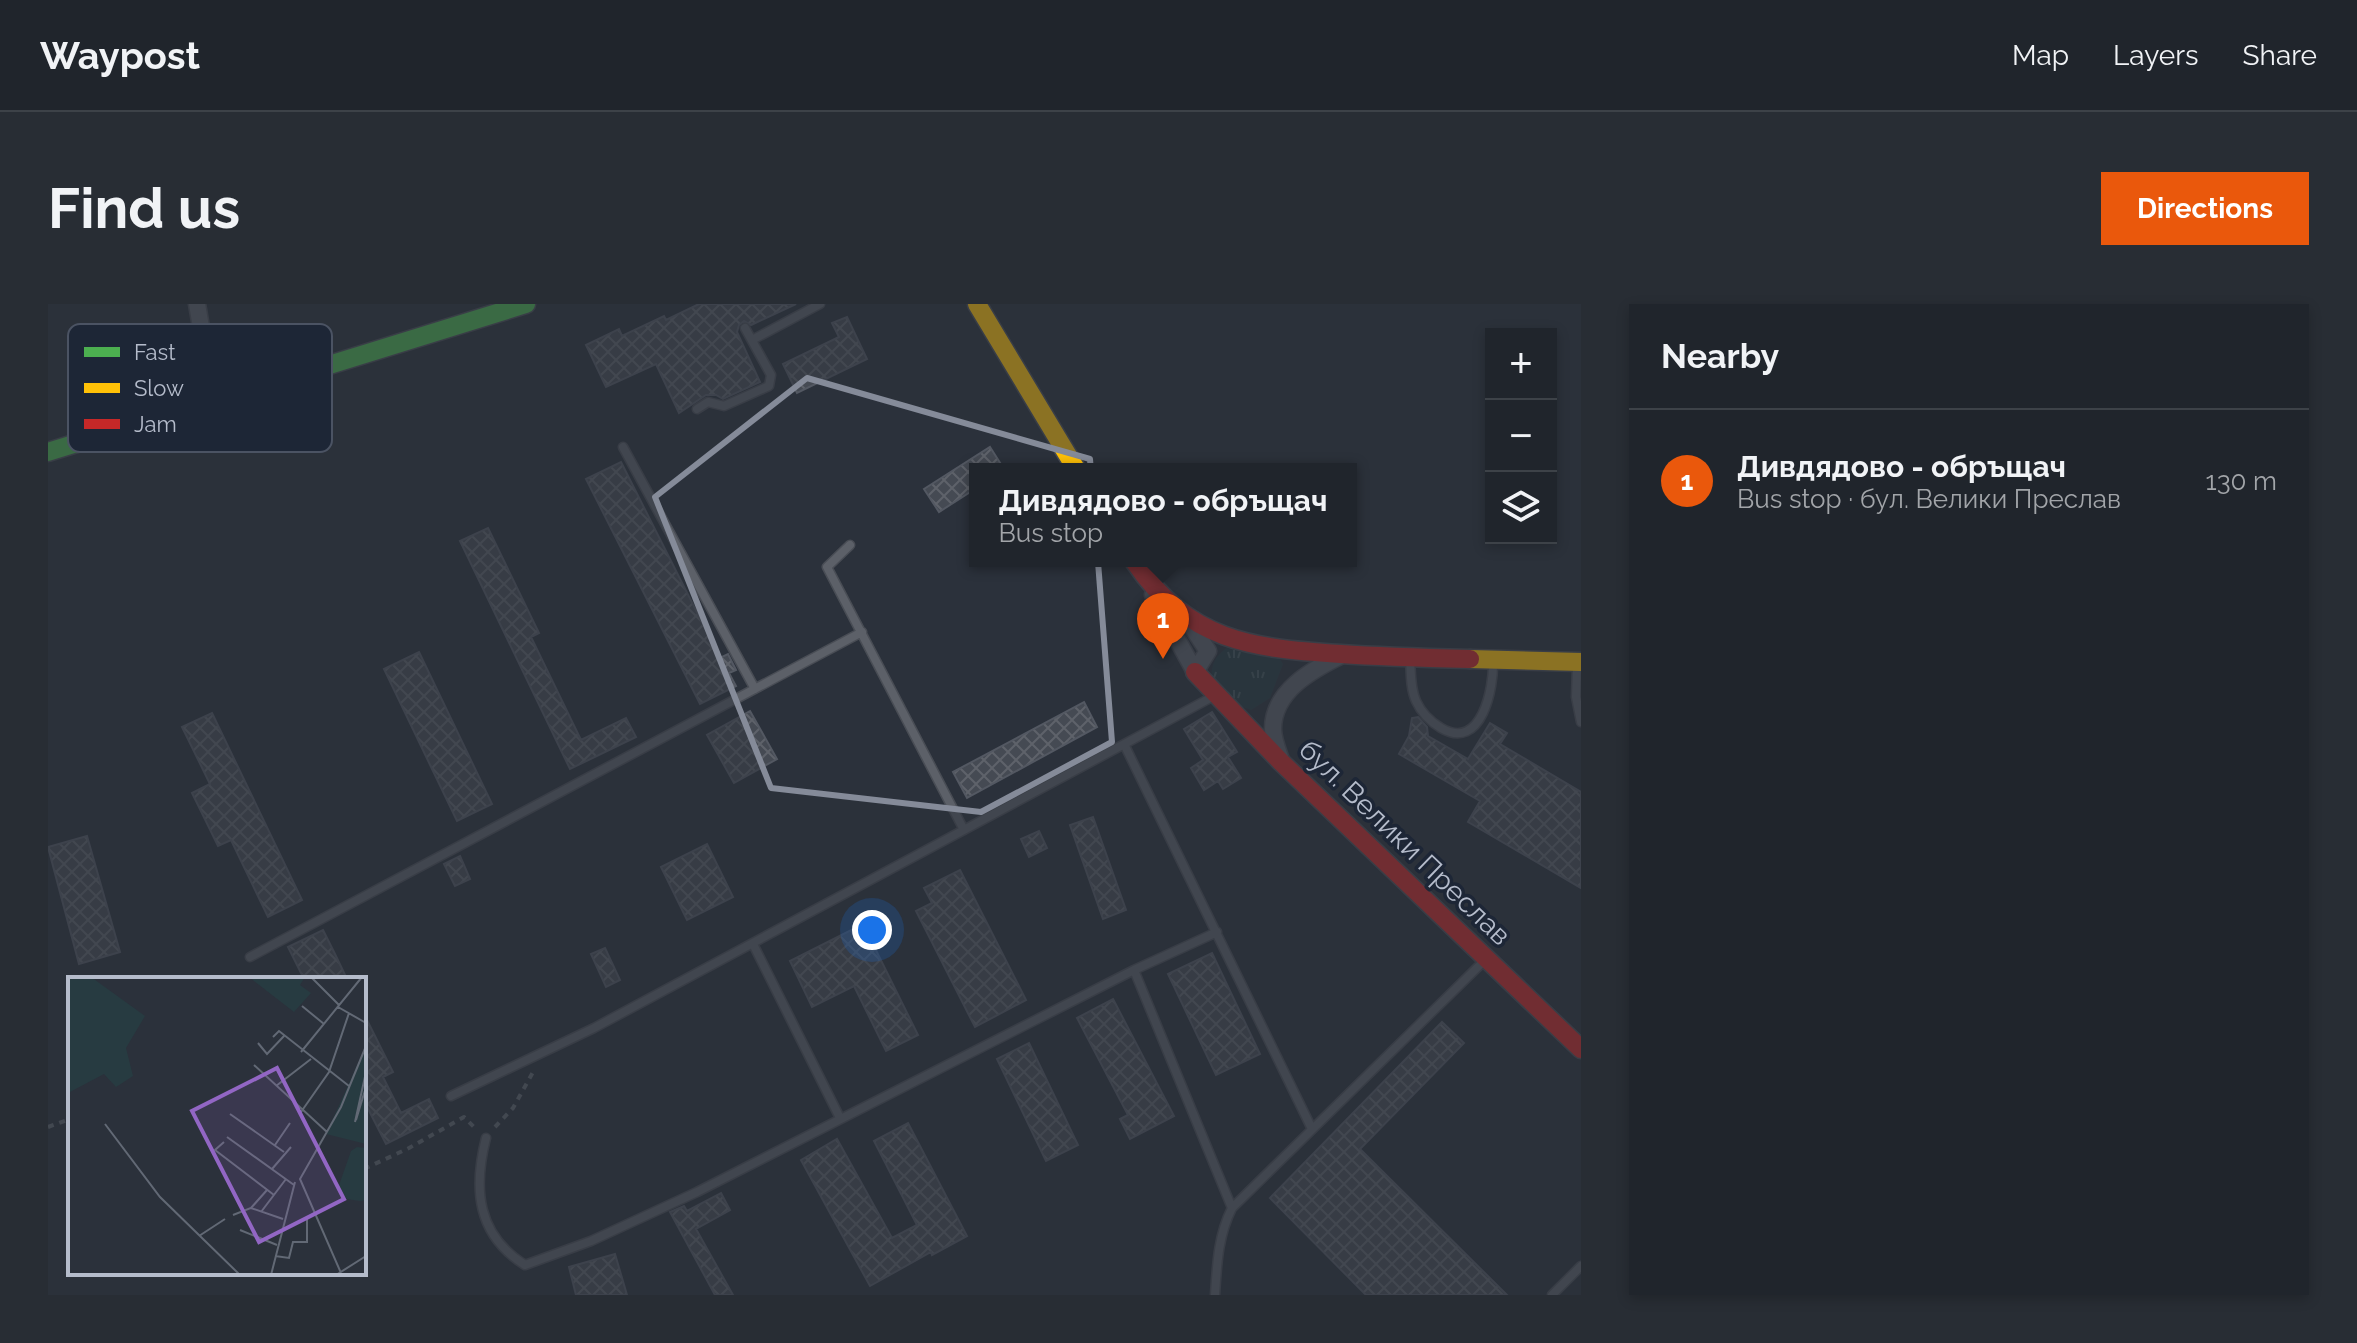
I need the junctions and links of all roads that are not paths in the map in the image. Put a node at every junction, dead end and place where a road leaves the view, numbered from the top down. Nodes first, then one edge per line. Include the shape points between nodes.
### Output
1 (197, 304) edge
2 (526, 304) edge
3 (820, 304) edge
4 (977, 304) edge
5 (200, 324) edge
6 (745, 328) dead end
7 (752, 340) junction
8 (332, 366) edge
9 (697, 409) dead end
10 (68, 445) edge
11 (623, 447) dead end
12 (48, 452) edge
13 (1072, 463) edge
14 (850, 545) dead end
15 (1138, 567) edge
16 (1147, 583) junction
17 (1186, 618) junction
18 (862, 632) junction
19 (1344, 654) junction
20 (1410, 658) junction
21 (1493, 660) junction
22 (1579, 662) edge
23 (1195, 672) junction
24 (755, 689) junction
25 (1215, 696) junction
26 (1581, 722) edge
27 (1125, 746) junction
28 (1281, 762) junction
29 (964, 830) junction
30 (1217, 932) junction
31 (753, 944) junction
32 (250, 957) dead end
33 (1486, 959) junction
34 (1134, 970) junction
35 (1581, 1049) edge
36 (451, 1096) dead end
37 (840, 1118) junction
38 (1312, 1129) junction
39 (486, 1138) road end
40 (1232, 1208) junction
41 (1581, 1266) edge
42 (1215, 1295) edge
43 (1552, 1295) edge

1 - 5 street
2 - 8 street
3 - 7 lane
4 - 13 street
6 - 7 lane
7 - 9 lane via 771,375 769,386 724,406 708,402
10 - 12 street
11 - 24 lane
14 - 18 lane via 827,567
15 - 16 street
16 - 17 street
16 - 23 street
17 - 19 street via 1237,641 1274,650
17 - 23 street via 1208,651
18 - 24 lane
18 - 29 lane
19 - 20 street
19 - 28 street via 1309,672 1276,712 1273,729
20 - 21 street
20 - 21 lane via 1413,692 1421,710 1439,727 1456,732 1472,726 1486,709
21 - 22 street
22 - 26 lane via 1576,697
23 - 25 street, бул. Велики Преслав
24 - 32 lane
25 - 27 lane
25 - 28 street, бул. Велики Преслав
27 - 29 lane
27 - 30 lane
28 - 33 street, бул. Велики Преслав
29 - 31 lane
30 - 34 lane
30 - 38 lane
31 - 36 lane
31 - 37 lane
33 - 35 street, бул. Велики Преслав
33 - 38 lane
34 - 37 lane
34 - 40 lane
37 - 39 lane via 671,1205 525,1265 510,1255 484,1219 478,1185
38 - 40 lane
40 - 42 lane via 1217,1254
41 - 43 lane

